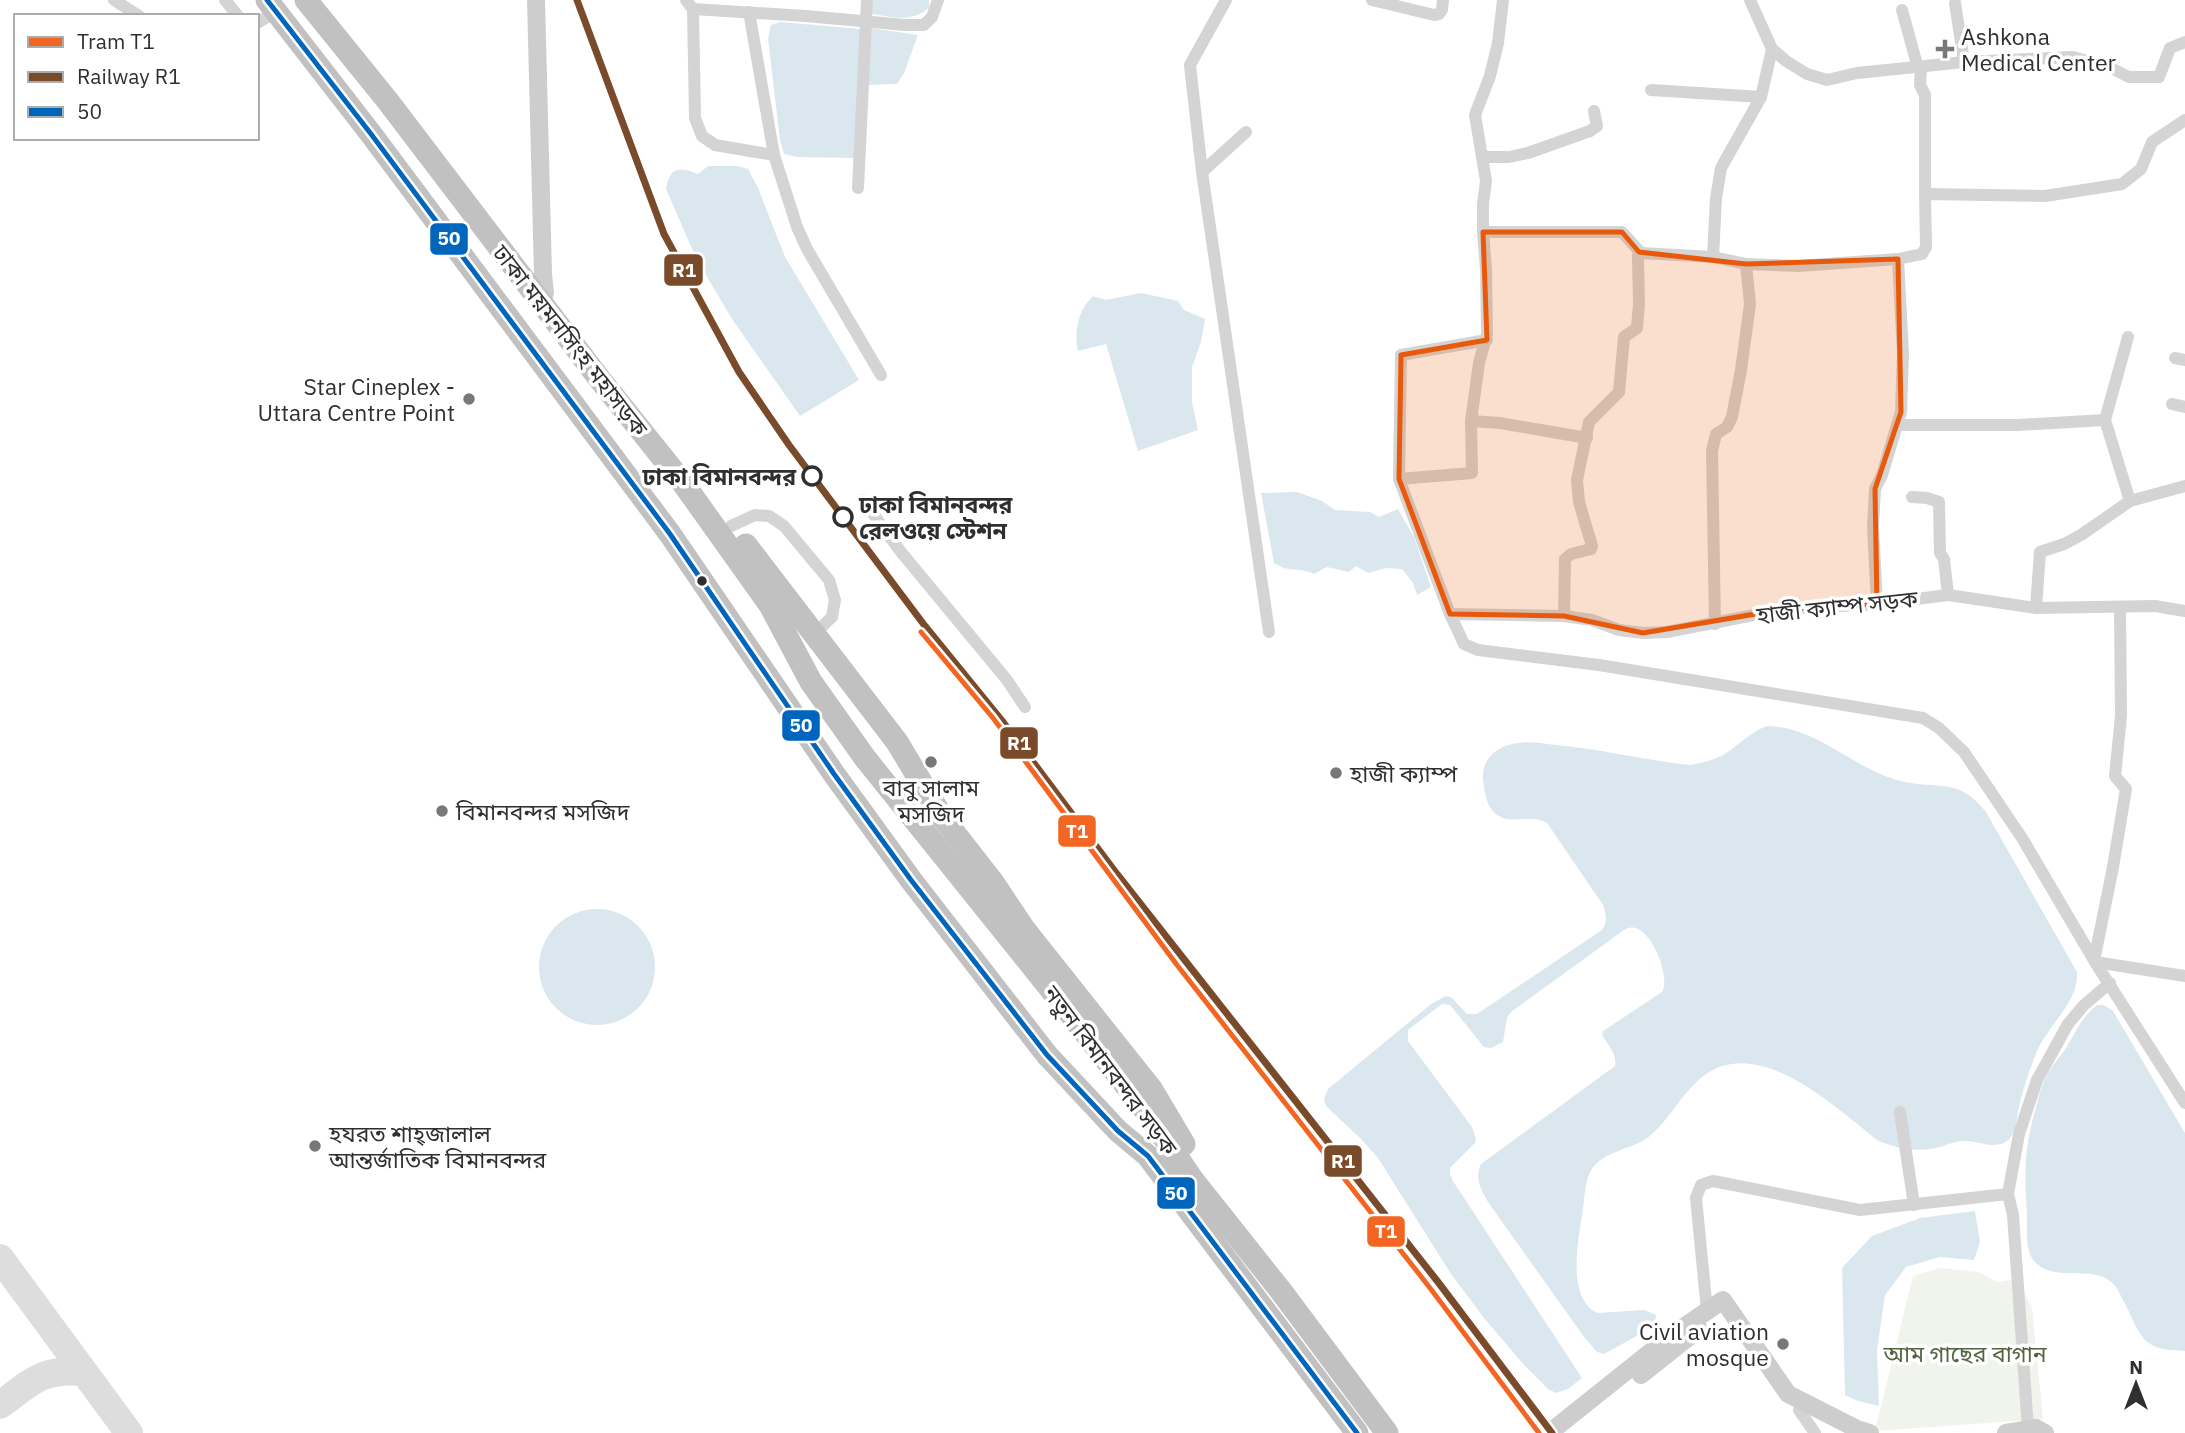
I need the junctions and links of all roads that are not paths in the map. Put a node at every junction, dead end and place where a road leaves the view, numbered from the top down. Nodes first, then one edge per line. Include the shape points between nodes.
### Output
1 (306, 0) edge
2 (536, 0) edge
3 (867, 0) edge
4 (938, 0) edge
5 (1226, 0) edge
6 (1372, 0) edge
7 (1443, 0) edge
8 (1503, 0) edge
9 (1750, 0) edge
10 (120, 1) edge
11 (1955, 3) dead end
12 (690, 5) edge
13 (1902, 10) dead end
14 (267, 12) edge
15 (749, 12) junction
16 (136, 14) edge
17 (865, 22) junction
18 (2185, 42) edge
19 (1772, 49) junction
20 (1964, 62) junction
21 (1919, 68) junction
22 (1651, 90) dead end
23 (1761, 97) junction
24 (1594, 111) dead end
25 (2185, 120) edge
26 (1246, 132) dead end
27 (774, 155) junction
28 (1483, 157) junction
29 (1202, 172) junction
30 (858, 188) dead end
31 (1925, 194) junction
32 (1483, 232) junction
33 (1640, 253) junction
34 (1713, 257) junction
35 (1898, 259) junction
36 (1746, 264) junction
37 (516, 269) junction
38 (545, 293) junction
39 (2129, 337) dead end
40 (1487, 340) junction
41 (881, 375) dead end
42 (2172, 404) dead end
43 (2185, 407) edge
44 (2105, 420) junction
45 (1471, 421) junction
46 (1897, 425) junction
47 (1587, 438) junction
48 (1399, 479) junction
49 (2185, 486) edge
50 (1912, 497) dead end
51 (863, 500) dead end
52 (2130, 501) junction
53 (731, 526) junction
54 (1948, 595) junction
55 (1877, 604) junction
56 (2120, 607) junction
57 (2036, 608) junction
58 (2185, 611) edge
59 (1450, 614) junction
60 (1564, 616) junction
61 (1715, 624) junction
62 (1269, 632) dead end
63 (814, 634) junction
64 (1025, 707) dead end
65 (906, 810) joint
66 (911, 880) joint
67 (2095, 962) junction
68 (2185, 976) edge
69 (2110, 984) junction
70 (2185, 1103) edge
71 (1900, 1112) dead end
72 (1206, 1184) dead end
73 (2008, 1194) junction
74 (1914, 1205) junction
75 (1707, 1311) junction
76 (1799, 1410) junction
77 (2037, 1431) edge
78 (1356, 1433) edge
79 (1387, 1433) edge
80 (1549, 1433) edge
81 (1566, 1433) edge
82 (1815, 1433) edge
83 (1846, 1433) edge
84 (1870, 1433) edge
85 (2006, 1433) edge

1 - 37 highway, ঢাকা ময়মনসিংহ মহাসড়ক
2 - 38 street
3 - 17 street
4 - 17 street via 924,25
5 - 29 street via 1190,65
6 - 7 street via 1434,15 1442,10
8 - 28 street via 1490,76 1475,115
9 - 19 street
10 - 16 street
11 - 20 street
12 - 15 street
12 - 27 street via 695,118 702,135 715,145
13 - 21 street
14 - 66 highway, ঢাকা ময়মনসিংহ মহাসড়ক via 379,145 654,512
15 - 17 street
15 - 27 street
17 - 30 street
18 - 20 street via 2170,48 2159,77 2129,76 2073,57
19 - 21 street via 1807,75 1827,80
19 - 23 street
20 - 21 street
21 - 31 street via 1925,95
22 - 23 street
23 - 34 street via 1721,168
24 - 28 street via 1597,126 1590,131 1528,153
25 - 31 street via 2152,142 2141,169 2122,184 2045,196
26 - 29 street
27 - 41 street via 807,249
28 - 32 street
29 - 62 street
31 - 35 street via 1925,251
32 - 33 street via 1622,232
32 - 40 street
33 - 34 street
33 - 47 street via 1637,328 1624,337 1619,392 1591,419
34 - 36 street
35 - 36 street via 1798,266
35 - 46 street via 1903,354
36 - 61 street via 1749,304 1741,370 1732,416 1727,427 1716,434 1712,451
37 - 38 highway, নতুন বিমানবন্দর সড়ক
37 - 65 highway, ঢাকা ময়মনসিংহ মহাসড়ক via 683,483 770,605 811,682
38 - 53 highway, নতুন বিমানবন্দর সড়ক
39 - 44 street
40 - 45 street
40 - 48 street via 1401,355
42 - 43 street
44 - 46 street
44 - 52 street
45 - 47 street
45 - 48 street via 1472,472
46 - 55 street via 1875,489
47 - 60 street via 1577,480 1593,543 1591,549 1565,559
48 - 59 street
49 - 52 street
50 - 54 street via 1939,502 1940,553
51 - 64 street
52 - 57 street via 2081,535 2040,552
53 - 63 highway, নতুন বিমানবন্দর সড়ক
53 - 63 street via 755,515 769,516 784,526 829,580 835,600 832,618
54 - 55 street, হাজী ক্যাম্প সড়ক
54 - 57 street, হাজী ক্যাম্প সড়ক
55 - 61 street, হাজী ক্যাম্প সড়ক via 1785,609
56 - 57 street, হাজী ক্যাম্প সড়ক
56 - 58 street, হাজী ক্যাম্প সড়ক
56 - 67 street via 2121,716 2115,776 2126,789
59 - 60 street, হাজী ক্যাম্প সড়ক
59 - 67 street via 1464,644 1478,650 1598,665 1923,719 1964,752 2022,838
60 - 61 street, হাজী ক্যাম্প সড়ক via 1643,633
63 - 72 highway, নতুন বিমানবন্দর সড়ক via 897,742 942,817 1024,929 1152,1090
65 - 79 highway, নতুন বিমানবন্দর সড়ক via 1077,1022
66 - 78 highway, নতুন বিমানবন্দর সড়ক via 1047,1055 1118,1131 1148,1156
67 - 68 street
67 - 69 street
69 - 70 street
69 - 73 street via 2068,1024 2037,1080 2019,1134
71 - 74 street
73 - 74 street
73 - 77 street
74 - 75 street via 1860,1210 1713,1181 1701,1185 1696,1198
75 - 80 street
75 - 84 street via 1723,1300 1787,1394
76 - 81 street via 1786,1402 1726,1319 1718,1315
76 - 82 street
76 - 83 street
77 - 85 street

